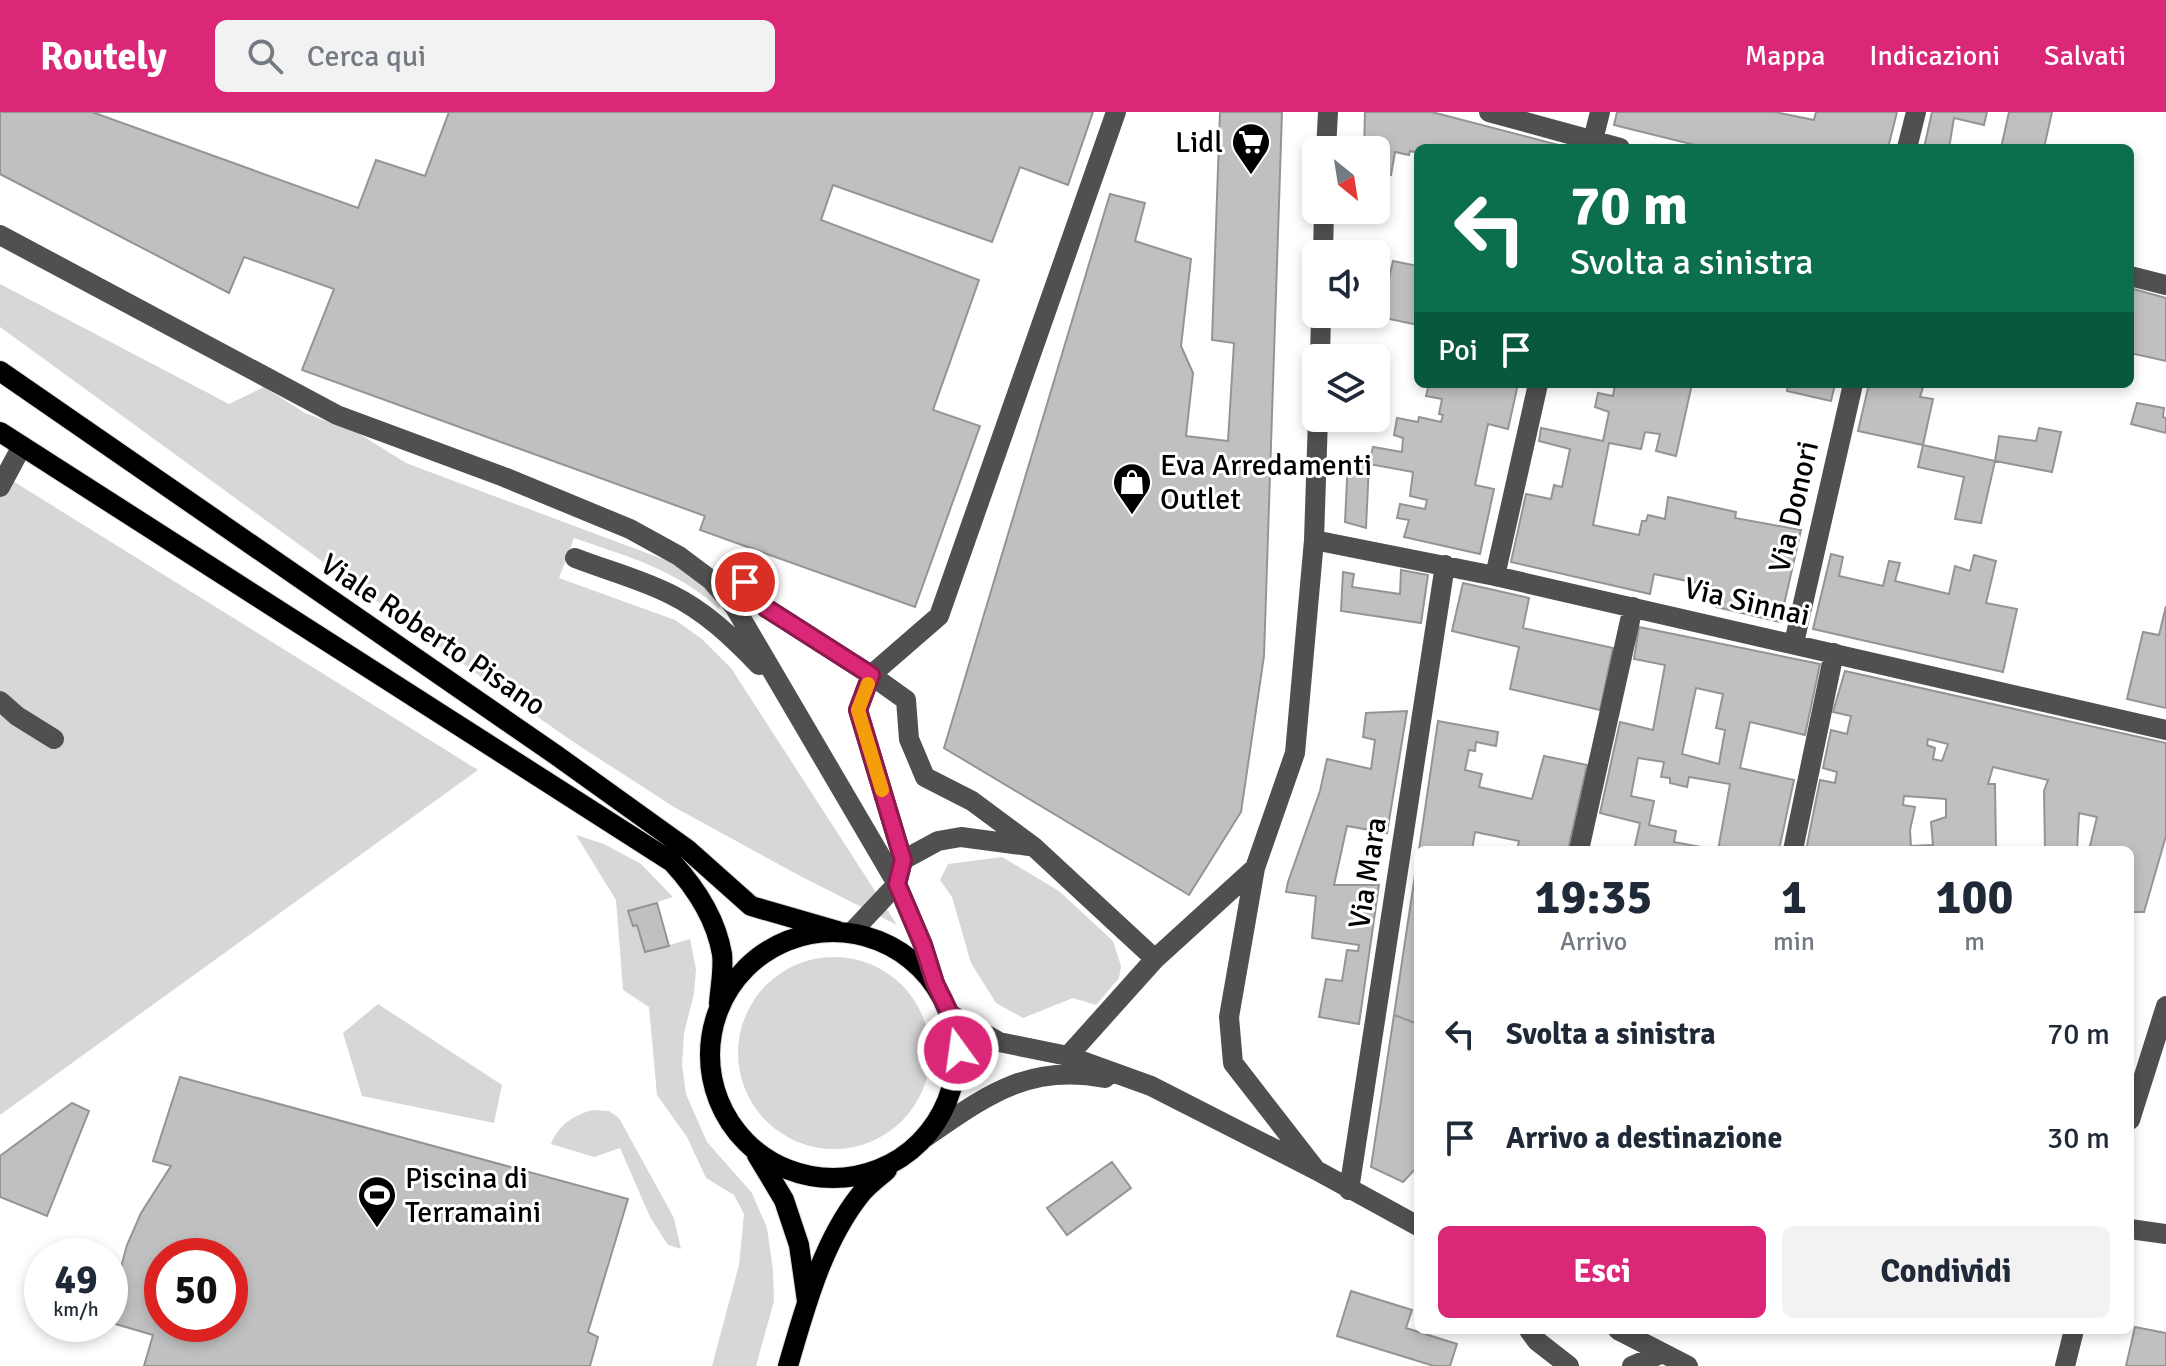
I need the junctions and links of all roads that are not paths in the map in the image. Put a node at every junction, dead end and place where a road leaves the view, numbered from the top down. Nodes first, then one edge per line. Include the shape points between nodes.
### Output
1 (1116, 112) edge
2 (1328, 112) edge
3 (1489, 112) edge
4 (1600, 112) edge
5 (1916, 112) edge
6 (1327, 136) edge
7 (1589, 144) edge
8 (1592, 144) edge
9 (1908, 144) edge
10 (0, 235) edge
11 (2134, 277) edge
12 (2166, 285) edge
13 (0, 371) edge
14 (1537, 388) edge
15 (1852, 388) edge
16 (0, 432) edge
17 (1318, 432) edge
18 (22, 446) junction
19 (0, 487) edge
20 (1314, 540) junction
21 (575, 558) dead end
22 (1445, 565) junction
23 (1495, 576) junction
24 (745, 582) dead end
25 (1633, 607) junction
26 (1794, 643) junction
27 (1834, 653) junction
28 (871, 675) junction
29 (783, 691) junction
30 (0, 701) edge
31 (2166, 730) edge
32 (54, 739) dead end
33 (1580, 846) edge
34 (1794, 846) edge
35 (1034, 847) junction
36 (903, 860) junction
37 (1255, 868) junction
38 (897, 884) junction
39 (844, 932) junction
40 (1155, 959) junction
41 (935, 983) junction
42 (719, 1004) junction
43 (2166, 1006) edge
44 (950, 1014) junction
45 (1068, 1056) junction
46 (1151, 1086) junction
47 (2134, 1107) edge
48 (926, 1137) junction
49 (908, 1152) junction
50 (756, 1153) junction
51 (1316, 1170) junction
52 (1349, 1190) junction
53 (1414, 1224) edge
54 (2134, 1230) edge
55 (2166, 1234) edge
56 (807, 1301) junction
57 (1532, 1334) edge
58 (1626, 1334) edge
59 (2073, 1334) edge
60 (1663, 1353) junction
61 (788, 1366) edge
62 (1566, 1366) edge
63 (1632, 1366) edge
64 (1688, 1366) edge
65 (2065, 1366) edge

1 - 28 street via 939,616
2 - 6 street
3 - 7 street
4 - 8 street
5 - 9 street
10 - 29 street via 337,415 616,523 679,556 734,606
11 - 12 street
13 - 39 main road, Viale Roberto Pisano via 556,755 687,849 751,906
14 - 23 street
15 - 26 street, Via Donori
16 - 18 main road, Viale Roberto Pisano
17 - 20 street
18 - 19 street
18 - 42 main road, Viale Roberto Pisano via 672,862 713,921 722,956
20 - 22 street, Via Sinnai
20 - 37 street via 1295,753
21 - 29 street via 695,608 739,644
22 - 23 street, Via Sinnai
22 - 52 street, Via Mara
23 - 25 street, Via Sinnai
24 - 28 street via 766,608
25 - 26 street, Via Sinnai
25 - 33 street
26 - 27 street, Via Sinnai
27 - 31 street, Via Sinnai
27 - 34 street
28 - 35 street via 906,700 909,739 925,777 972,801
28 - 36 street via 858,710
29 - 38 street
30 - 32 street
35 - 36 street via 961,837 938,841
35 - 40 street
36 - 38 street
37 - 40 street
37 - 51 street via 1229,1017 1233,1063
38 - 39 street
38 - 41 street
39 - 41 main road via 877,938 911,958
39 - 42 main road via 801,935 767,950 739,973
40 - 45 street
41 - 44 main road
42 - 50 main road via 709,1044 712,1085 728,1123
43 - 47 street
44 - 45 street via 999,1042
44 - 48 main road via 958,1050 953,1087
45 - 46 street
46 - 48 street via 1055,1074 1009,1084
46 - 51 street
48 - 49 main road
49 - 50 main road via 852,1178 819,1179 785,1170
49 - 56 main road via 862,1192 841,1222
50 - 56 main road via 784,1200 799,1245
51 - 52 street
52 - 53 street
54 - 55 street
56 - 61 main road
57 - 62 street
58 - 60 street
59 - 65 street
60 - 63 street
60 - 64 street

